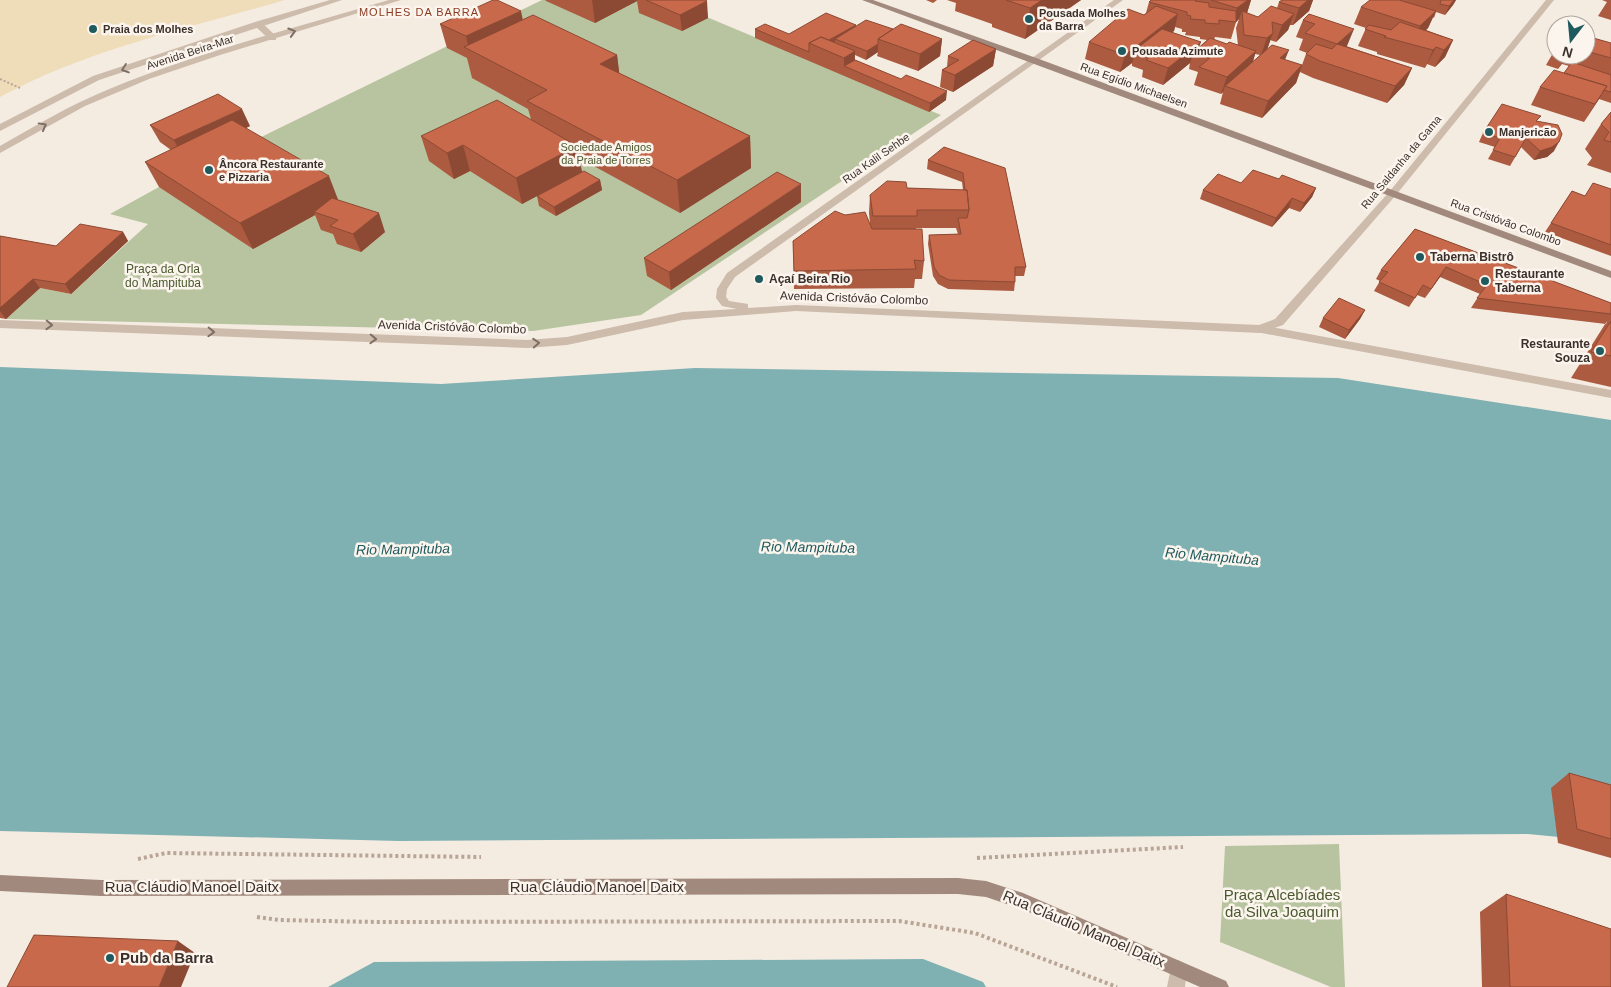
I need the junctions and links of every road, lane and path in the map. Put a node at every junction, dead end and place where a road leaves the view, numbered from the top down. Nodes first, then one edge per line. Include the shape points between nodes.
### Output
1 (338, 0) edge
2 (397, 0) edge
3 (866, 0) edge
4 (1119, 0) edge
5 (1550, 0) edge
6 (258, 24) junction
7 (274, 38) junction
8 (1036, 60) junction
9 (0, 79) edge
10 (20, 88) dead end
11 (0, 128) edge
12 (0, 150) edge
13 (1393, 193) junction
14 (1611, 274) edge
15 (796, 308) junction
16 (0, 324) edge
17 (1260, 329) junction
18 (1611, 394) edge
19 (0, 883) edge
20 (248, 888) junction
21 (1178, 969) junction
22 (1117, 987) edge
23 (1176, 987) edge
24 (1220, 987) edge

1 - 6 street, Avenida Beira-Mar
7 -> 2 street, Avenida Beira-Mar
3 - 8 street, Rua Egídio Michaelsen
4 - 8 street, Rua Kalil Sehbe
5 - 13 street, Rua Saldanha da Gama
6 - 7 street
6 -> 11 street, Avenida Beira-Mar via 96,78
12 -> 7 street, Avenida Beira-Mar via 88,101 184,65
8 - 13 street, Rua Egídio Michaelsen
8 - 15 street, Rua Kalil Sehbe via 731,275 721,294 723,301 732,305
9 - 10 path
13 - 14 street, Rua Cristóvão Colombo
13 - 17 street, Rua Saldanha da Gama via 1279,322
16 -> 15 street, Avenida Cristóvão Colombo via 519,344 567,341 682,316
15 - 17 street, Avenida Cristóvão Colombo
17 - 18 street, Avenida Cristóvão Colombo
19 - 20 street, Rua Cláudio Manoel Daitx via 101,888
20 - 21 street, Rua Cláudio Manoel Daitx via 958,886 1024,901
20 - 22 path via 249,912 254,916 280,920 927,923 975,933
21 - 23 street
21 - 24 street, Rua Cláudio Manoel Daitx

